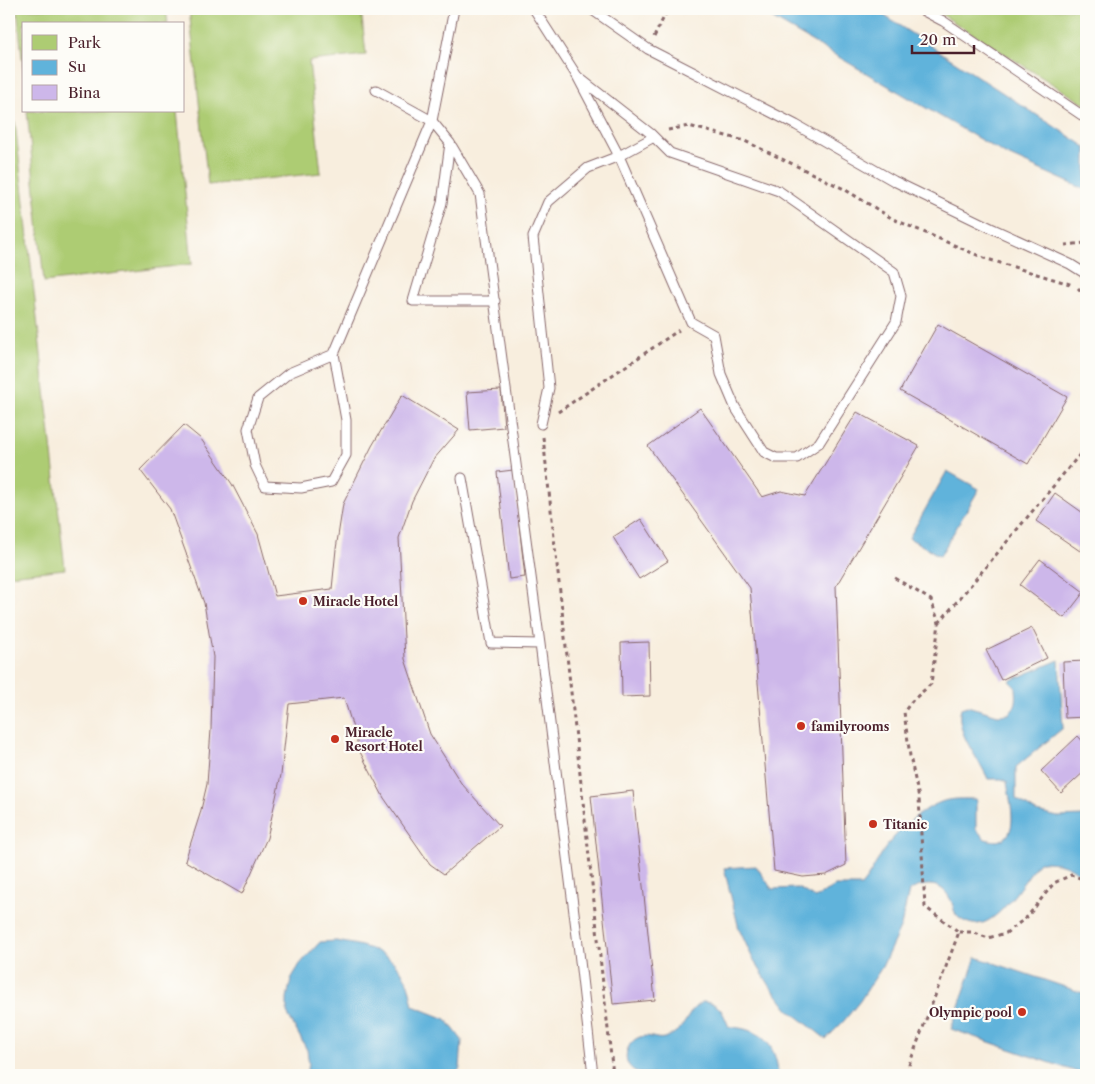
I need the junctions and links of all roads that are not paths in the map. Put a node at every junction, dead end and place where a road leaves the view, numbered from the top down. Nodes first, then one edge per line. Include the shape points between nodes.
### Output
1 (454, 9) edge
2 (534, 9) edge
3 (591, 9) edge
4 (920, 9) edge
5 (577, 76) junction
6 (376, 90) dead end
7 (1086, 118) edge
8 (432, 121) junction
9 (652, 135) junction
10 (450, 143) junction
11 (619, 156) junction
12 (1086, 274) edge
13 (494, 301) junction
14 (334, 354) junction
15 (542, 424) road end
16 (462, 478) dead end
17 (540, 644) junction
18 (592, 1075) edge

1 - 8 lane
2 - 5 lane
3 - 12 lane via 648,49 796,125 894,181
4 - 7 lane via 943,21
5 - 9 lane
5 - 11 lane
6 - 8 lane
8 - 10 lane
8 - 14 lane
9 - 11 lane
9 - 11 lane via 670,153 779,191 894,272 901,296 896,322 819,443 797,458 776,458 764,452 735,407 721,374 714,335 691,322
10 - 13 lane via 480,194
10 - 13 lane via 442,203 414,301
11 - 15 lane via 588,168 548,202 533,236 549,388
13 - 17 lane
14 - 14 lane via 346,420 346,455 331,482 301,488 265,486 255,466 248,429 258,398 289,373
16 - 17 lane via 491,643
17 - 18 lane via 580,952

